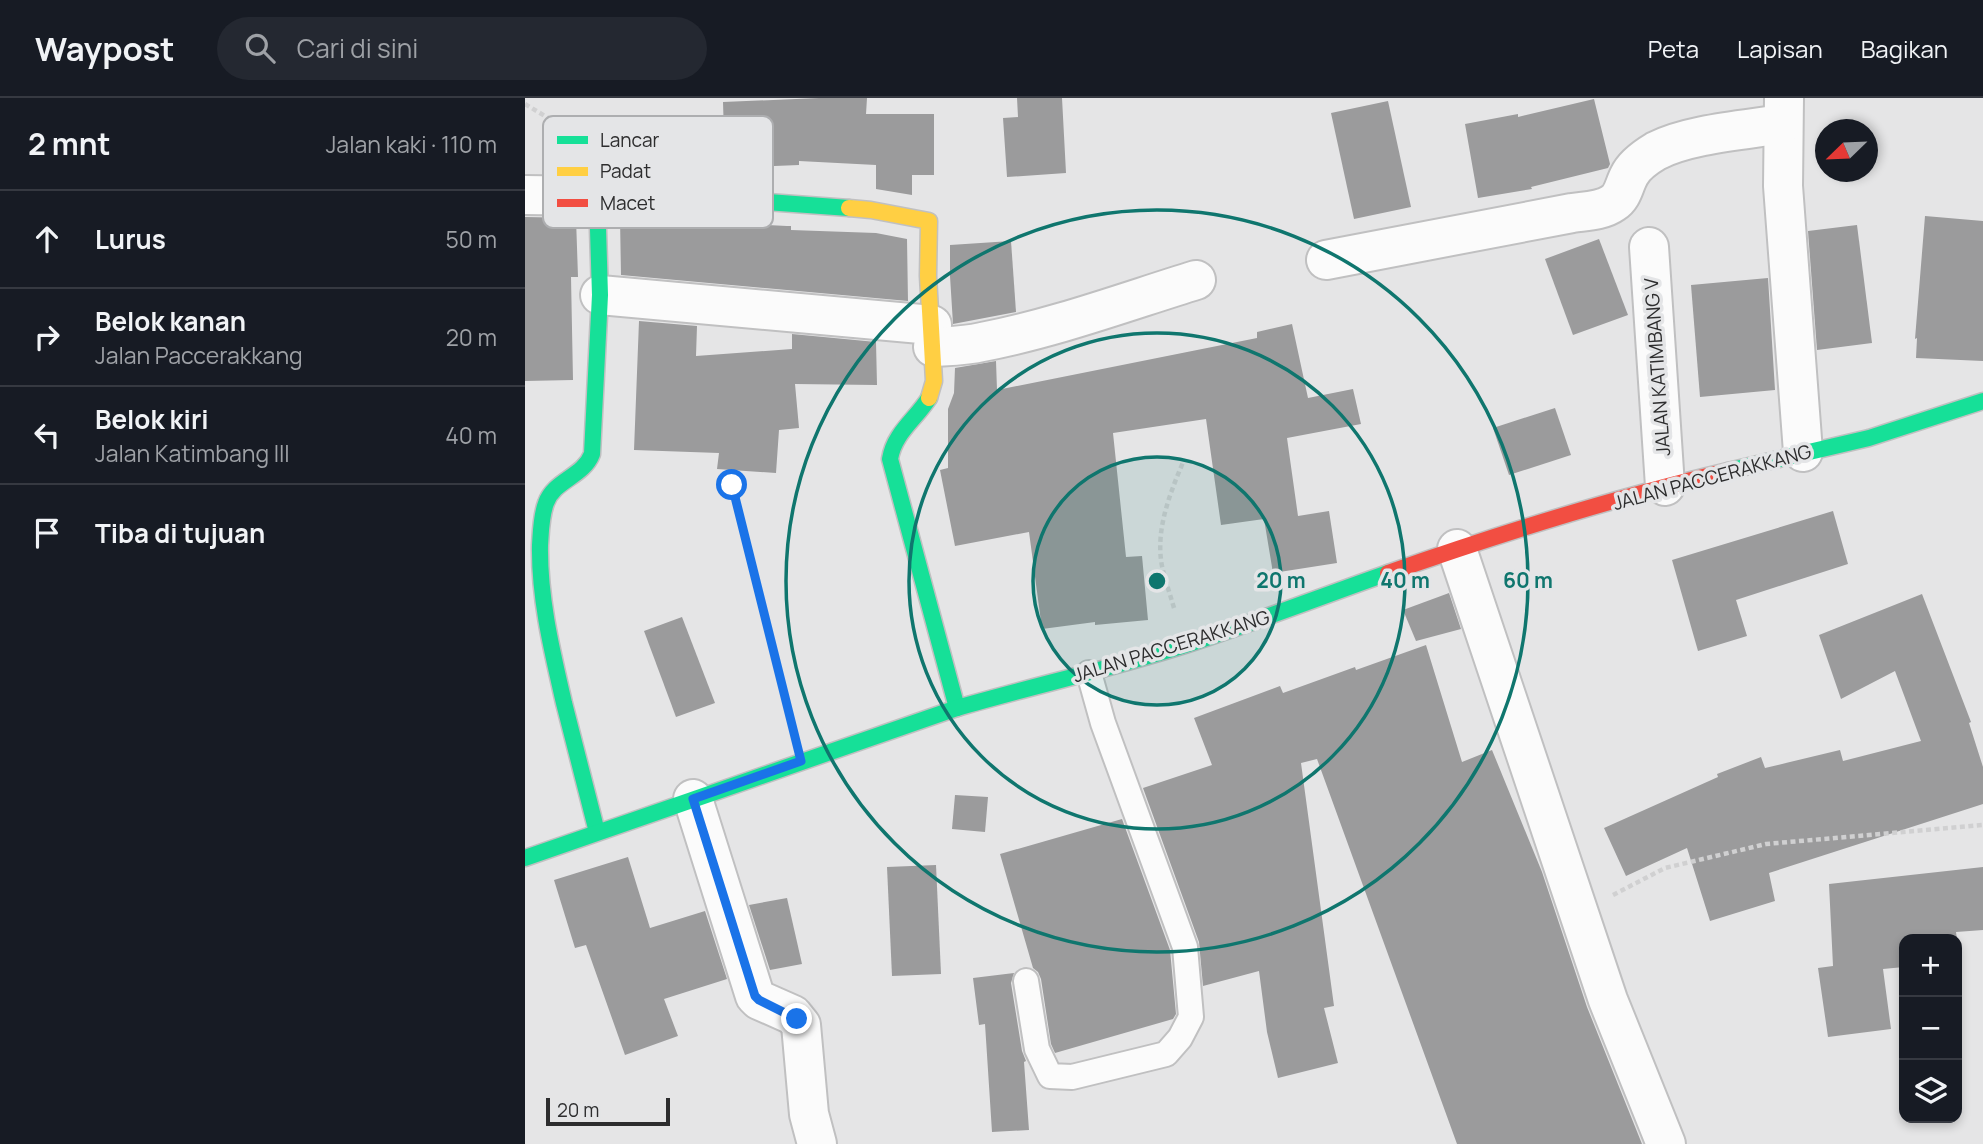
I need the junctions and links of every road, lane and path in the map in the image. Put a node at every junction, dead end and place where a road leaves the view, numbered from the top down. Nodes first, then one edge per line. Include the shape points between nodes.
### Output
1 (525, 104) edge
2 (1783, 111) edge
3 (545, 116) edge
4 (525, 195) edge
5 (543, 195) edge
6 (773, 203) edge
7 (598, 228) edge
8 (1649, 247) dead end
9 (1326, 260) dead end
10 (1196, 280) dead end
11 (600, 295) junction
12 (932, 336) junction
13 (1983, 401) edge
14 (1803, 452) junction
15 (1184, 460) dead end
16 (732, 485) dead end
17 (1665, 486) junction
18 (1457, 549) junction
19 (1185, 645) junction
20 (1089, 673) junction
21 (957, 708) junction
22 (801, 761) junction
23 (693, 799) junction
24 (1983, 825) edge
25 (597, 832) junction
26 (525, 858) edge
27 (1578, 913) junction
28 (1026, 981) dead end
29 (817, 1144) edge
30 (1666, 1144) edge

1 - 3 path
2 - 9 street via 1659,150 1629,173 1614,203 1596,210
2 - 14 street via 1783,186
4 - 5 street
6 - 12 main road via 871,210 929,221
7 - 11 main road
8 - 17 street, JALAN KATIMBANG V
10 - 12 street via 1061,323 979,343
11 - 12 street
11 - 25 main road via 591,459 548,493 540,561 554,662
12 - 21 main road via 932,395 896,439 890,459
13 - 14 main road, JALAN PACCERAKKANG via 1869,438
14 - 17 main road, JALAN PACCERAKKANG
15 - 19 path via 1170,493 1161,534 1161,564
16 - 22 path
17 - 18 main road, JALAN PACCERAKKANG
18 - 19 main road, JALAN PACCERAKKANG
18 - 27 street
19 - 20 main road, JALAN PACCERAKKANG
20 - 21 main road, JALAN PACCERAKKANG
20 - 28 lane via 1185,947 1191,1017 1166,1054 1072,1077 1050,1076 1037,1049
21 - 22 main road, JALAN PACCERAKKANG
22 - 23 main road, JALAN PACCERAKKANG
23 - 25 main road, JALAN PACCERAKKANG
23 - 29 street via 755,996 793,1016 801,1026 809,1114
24 - 27 path via 1766,844 1665,868
25 - 26 main road, JALAN PACCERAKKANG
27 - 30 street

